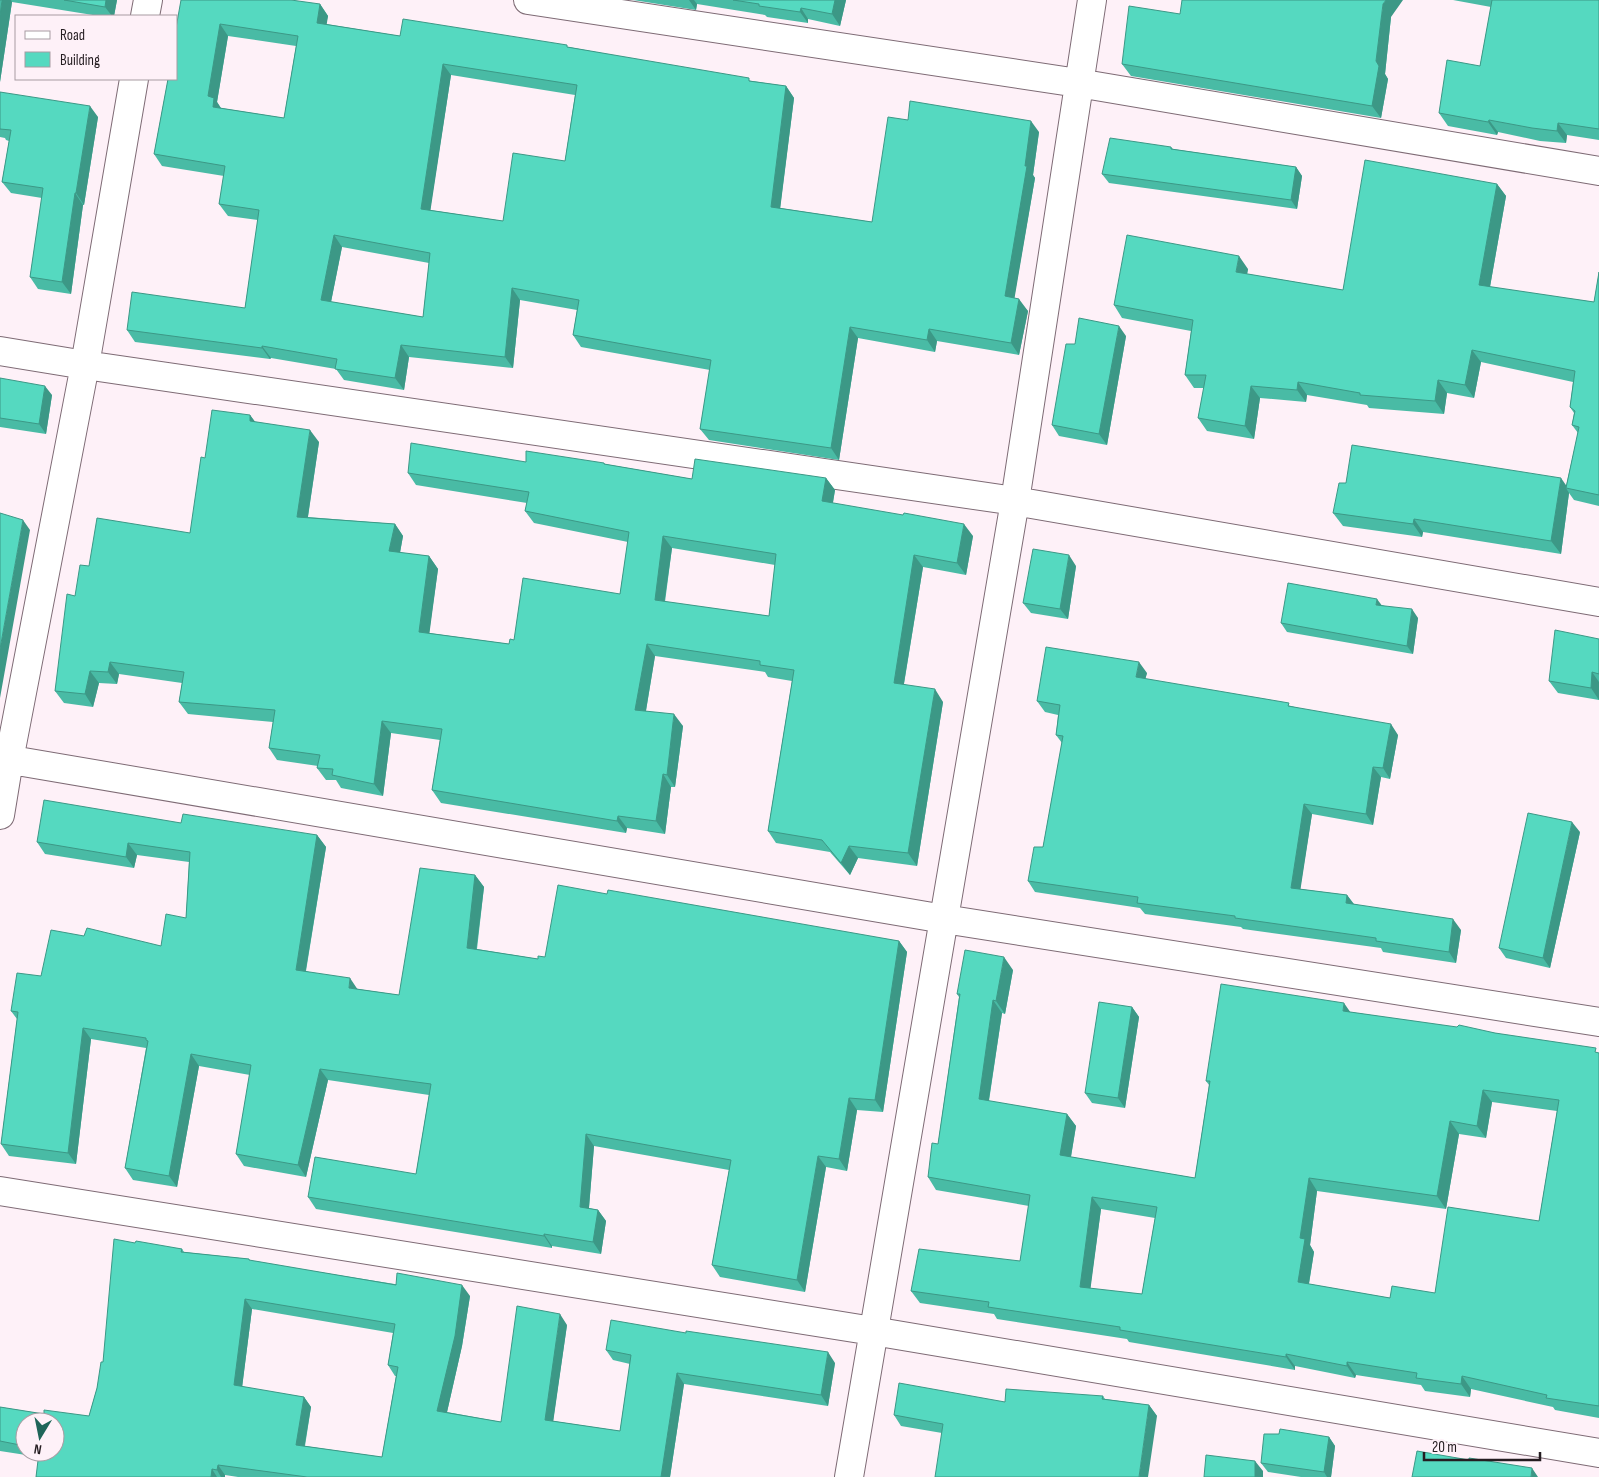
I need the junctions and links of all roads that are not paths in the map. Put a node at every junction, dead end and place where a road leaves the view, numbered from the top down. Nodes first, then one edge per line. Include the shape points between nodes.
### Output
1 (148, 0) edge
2 (528, 0) edge
3 (1092, 0) edge
4 (145, 15) edge
5 (134, 80) edge
6 (1078, 83) junction
7 (1599, 171) edge
8 (0, 351) edge
9 (85, 365) junction
10 (1015, 501) junction
11 (1599, 602) edge
12 (4, 759) edge
13 (0, 815) edge
14 (944, 919) junction
15 (1599, 1022) edge
16 (0, 1191) edge
17 (873, 1330) junction
18 (1599, 1453) edge
19 (849, 1477) edge

1 - 4 street
2 - 6 street
3 - 6 street
5 - 9 street
6 - 7 street
6 - 10 street
8 - 9 street
9 - 10 street
9 - 12 street
10 - 11 street
10 - 14 street
12 - 13 street
12 - 14 street
14 - 15 street
14 - 17 street
16 - 17 street
17 - 18 street
17 - 19 street

